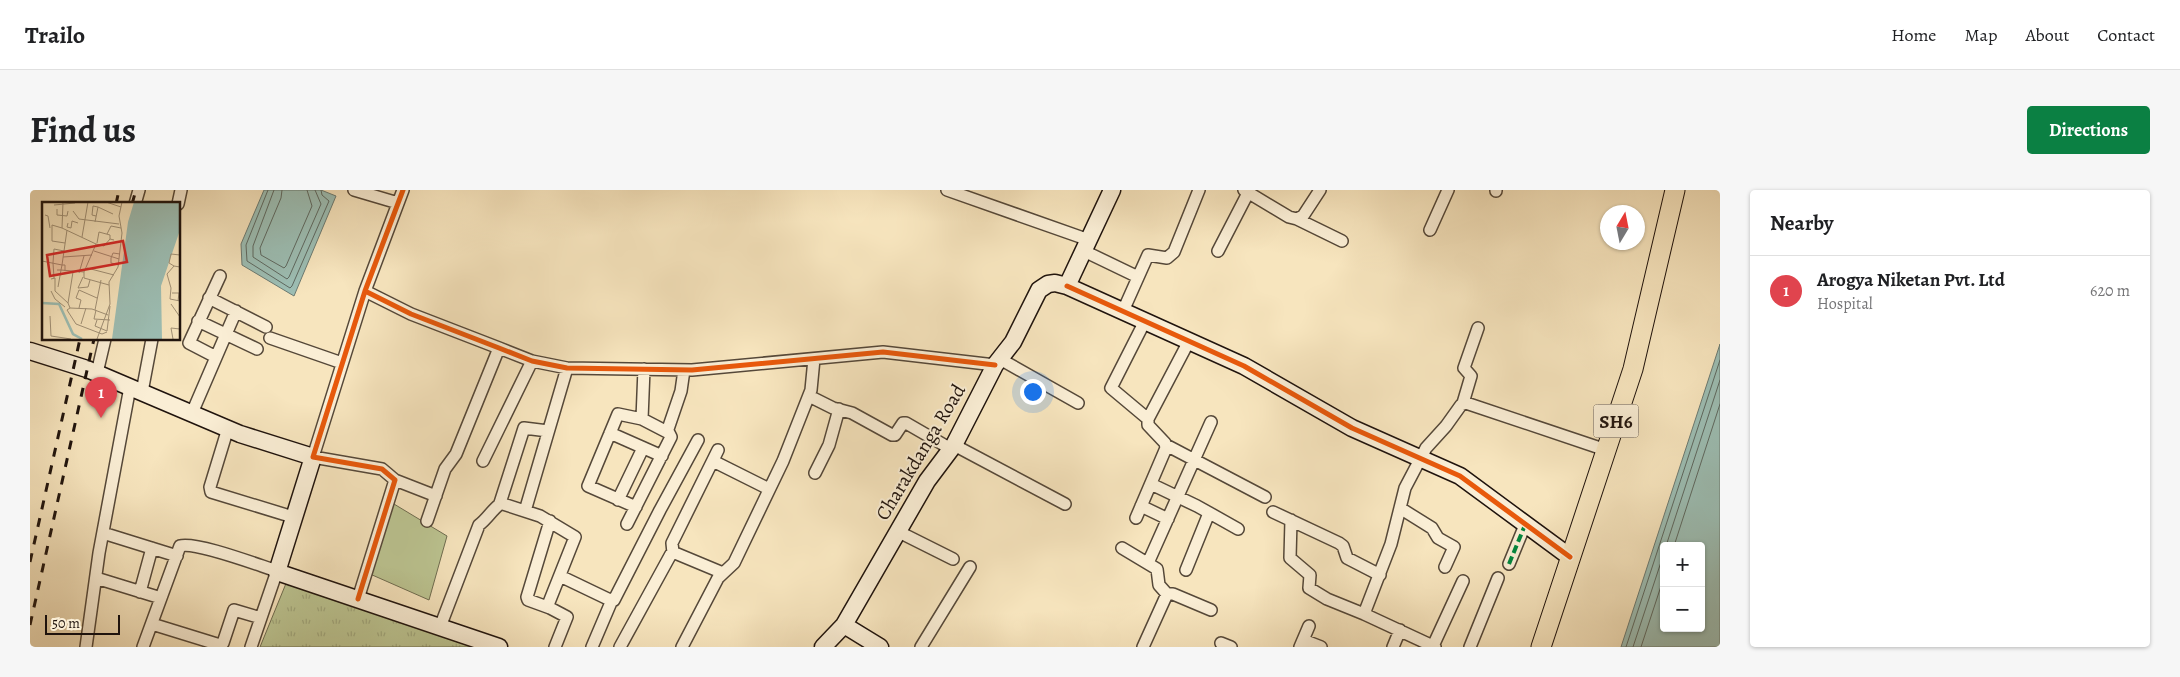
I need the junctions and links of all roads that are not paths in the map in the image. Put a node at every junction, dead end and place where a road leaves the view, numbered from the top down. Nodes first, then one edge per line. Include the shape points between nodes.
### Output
1 (354, 190) edge
2 (403, 190) edge
3 (946, 190) edge
4 (1112, 190) edge
5 (1199, 190) edge
6 (1320, 190) edge
7 (1448, 190) edge
8 (1675, 190) edge
9 (1246, 191) edge
10 (398, 203) junction
11 (1297, 219) junction
12 (1430, 230) dead end
13 (1342, 241) dead end
14 (1087, 245) junction
15 (1218, 252) dead end
16 (220, 276) dead end
17 (1138, 277) junction
18 (1067, 286) junction
19 (365, 291) junction
20 (210, 298) junction
21 (236, 311) junction
22 (1123, 311) junction
23 (198, 321) junction
24 (1144, 321) junction
25 (266, 327) dead end
26 (1478, 328) dead end
27 (226, 334) junction
28 (270, 338) dead end
29 (105, 340) edge
30 (152, 340) edge
31 (1188, 341) junction
32 (499, 348) junction
33 (257, 349) dead end
34 (30, 351) edge
35 (216, 357) junction
36 (814, 359) junction
37 (532, 360) junction
38 (997, 362) junction
39 (342, 363) junction
40 (567, 368) junction
41 (644, 370) junction
42 (684, 370) junction
43 (97, 373) junction
44 (136, 389) junction
45 (809, 396) junction
46 (1078, 403) dead end
47 (1463, 403) junction
48 (839, 409) junction
49 (192, 413) junction
50 (642, 419) junction
51 (1148, 419) junction
52 (1211, 422) dead end
53 (228, 428) junction
54 (548, 431) junction
55 (667, 432) junction
56 (610, 433) junction
57 (698, 440) dead end
58 (1166, 445) junction
59 (953, 447) junction
60 (643, 448) junction
61 (1606, 450) junction
62 (662, 456) junction
63 (314, 457) junction
64 (1420, 459) junction
65 (1194, 460) junction
66 (483, 461) dead end
67 (816, 474) dead end
68 (396, 480) junction
69 (1150, 484) junction
70 (769, 489) junction
71 (436, 496) junction
72 (1178, 497) junction
73 (1264, 497) dead end
74 (618, 500) junction
75 (500, 504) junction
76 (1065, 504) dead end
77 (1141, 506) junction
78 (636, 507) junction
79 (1400, 508) junction
80 (524, 511) junction
81 (1274, 512) dead end
82 (1209, 513) junction
83 (293, 517) junction
84 (1136, 518) dead end
85 (1168, 519) junction
86 (1291, 520) junction
87 (427, 521) dead end
88 (550, 521) junction
89 (627, 524) dead end
90 (1526, 525) junction
91 (1238, 529) dead end
92 (897, 531) junction
93 (103, 533) junction
94 (152, 548) junction
95 (1122, 548) dead end
96 (673, 553) junction
97 (177, 556) junction
98 (1570, 557) junction
99 (953, 559) dead end
100 (1148, 563) junction
101 (1510, 564) dead end
102 (970, 567) dead end
103 (1444, 567) dead end
104 (1186, 570) dead end
105 (277, 571) junction
106 (723, 573) junction
107 (1380, 575) junction
108 (560, 576) junction
109 (96, 578) junction
110 (1498, 578) dead end
111 (1463, 581) dead end
112 (140, 592) junction
113 (1167, 594) junction
114 (161, 598) junction
115 (358, 599) junction
116 (612, 600) junction
117 (550, 608) junction
118 (1211, 610) dead end
119 (1364, 614) junction
120 (261, 618) junction
121 (152, 624) junction
122 (844, 625) junction
123 (1309, 626) dead end
124 (440, 627) junction
125 (1400, 630) junction
126 (199, 643) edge
127 (1302, 643) edge
128 (86, 647) edge
129 (143, 647) edge
130 (251, 647) edge
131 (499, 647) edge
132 (555, 647) edge
133 (592, 647) edge
134 (620, 647) edge
135 (682, 647) edge
136 (823, 647) edge
137 (880, 647) edge
138 (921, 647) edge
139 (1143, 647) edge
140 (1322, 647) edge
141 (1393, 647) edge
142 (1434, 647) edge
143 (1470, 647) edge
144 (1541, 647) edge

1 - 10 street
2 - 10 street
3 - 14 street
4 - 14 street
5 - 17 street via 1171,256 1148,255
6 - 11 street via 1303,216
7 - 12 street
8 - 61 main road, SH6 via 1633,369
9 - 11 street
9 - 15 street
10 - 19 street
11 - 13 street
14 - 17 street
14 - 18 street
16 - 20 street
17 - 22 street
18 - 22 street
18 - 38 street, Charakdanga Road via 1055,283 1039,290 1013,342
19 - 32 street via 411,314
19 - 39 street
20 - 21 street
20 - 23 street
21 - 25 street
21 - 27 street
22 - 24 street
23 - 27 street
23 - 35 street via 189,343
24 - 31 street
24 - 51 street via 1111,388
26 - 47 street via 1464,369 1470,376
27 - 33 street
27 - 35 street
28 - 39 street
29 - 43 street
30 - 44 street
31 - 51 street
31 - 64 street via 1244,366 1352,428
32 - 37 street
32 - 71 street via 456,454 445,468
34 - 43 street
35 - 49 street
36 - 38 street via 883,352
36 - 42 street
36 - 45 street
37 - 40 street
37 - 66 street
38 - 46 street
38 - 59 street, Charakdanga Road
39 - 63 street
40 - 41 street
40 - 54 street
41 - 42 street
41 - 50 street
42 - 55 street via 681,391
43 - 44 street
44 - 49 street
44 - 93 street
45 - 48 street
45 - 70 street
47 - 61 street
47 - 64 street
48 - 59 street via 892,435 906,423
48 - 67 street via 831,440
49 - 53 street
50 - 55 street
50 - 56 street via 620,413
51 - 58 street via 1148,424
52 - 65 street
53 - 63 street
53 - 83 street via 211,492
54 - 75 street via 524,428
54 - 80 street
55 - 62 street via 671,437
56 - 60 street
56 - 74 street via 588,486
57 - 116 street
58 - 65 street
58 - 69 street
59 - 76 street
59 - 92 street, Charakdanga Road
60 - 62 street
60 - 74 street
61 - 98 main road, SH6
62 - 78 street
63 - 68 street via 382,469
63 - 83 street
64 - 79 street via 1405,488
64 - 90 street via 1470,482
65 - 72 street
65 - 73 street
68 - 71 street
68 - 115 street
69 - 72 street
69 - 77 street
70 - 96 street via 716,455 672,543
70 - 106 street via 734,563
71 - 87 street
72 - 82 street
72 - 85 street
74 - 78 street
75 - 80 street
75 - 124 street via 479,525
77 - 84 street
77 - 85 street
78 - 89 street
79 - 103 street via 1432,528 1438,538 1454,547
79 - 107 street
80 - 88 street
81 - 86 street
82 - 91 street
82 - 104 street
83 - 105 street
85 - 100 street
86 - 107 street via 1340,542 1347,558
86 - 119 street via 1289,556 1293,563 1310,575 1309,588 1326,599
88 - 108 street via 575,537
88 - 117 street via 527,597
90 - 98 street
90 - 101 street
92 - 99 street
92 - 122 street, Charakdanga Road
93 - 94 street
93 - 109 street
94 - 97 street
94 - 112 street
95 - 100 street
96 - 106 street
96 - 134 street
97 - 105 street via 180,546 184,545
97 - 114 street
98 - 144 main road, SH6
100 - 113 street via 1157,569 1159,585
102 - 138 street
105 - 115 street
105 - 120 street
106 - 135 street
107 - 119 street
108 - 116 street
108 - 117 street via 549,602
109 - 112 street
109 - 128 street
110 - 143 street
111 - 142 street
112 - 114 street
113 - 118 street
113 - 139 street
114 - 121 street
115 - 124 street
116 - 133 street
117 - 132 street via 567,617
119 - 125 street
120 - 126 street via 235,609 222,644
120 - 130 street
121 - 126 street
121 - 129 street
122 - 136 street, Charakdanga Road
122 - 137 street
123 - 127 street
124 - 131 street
125 - 141 street
125 - 142 street
127 - 140 street

